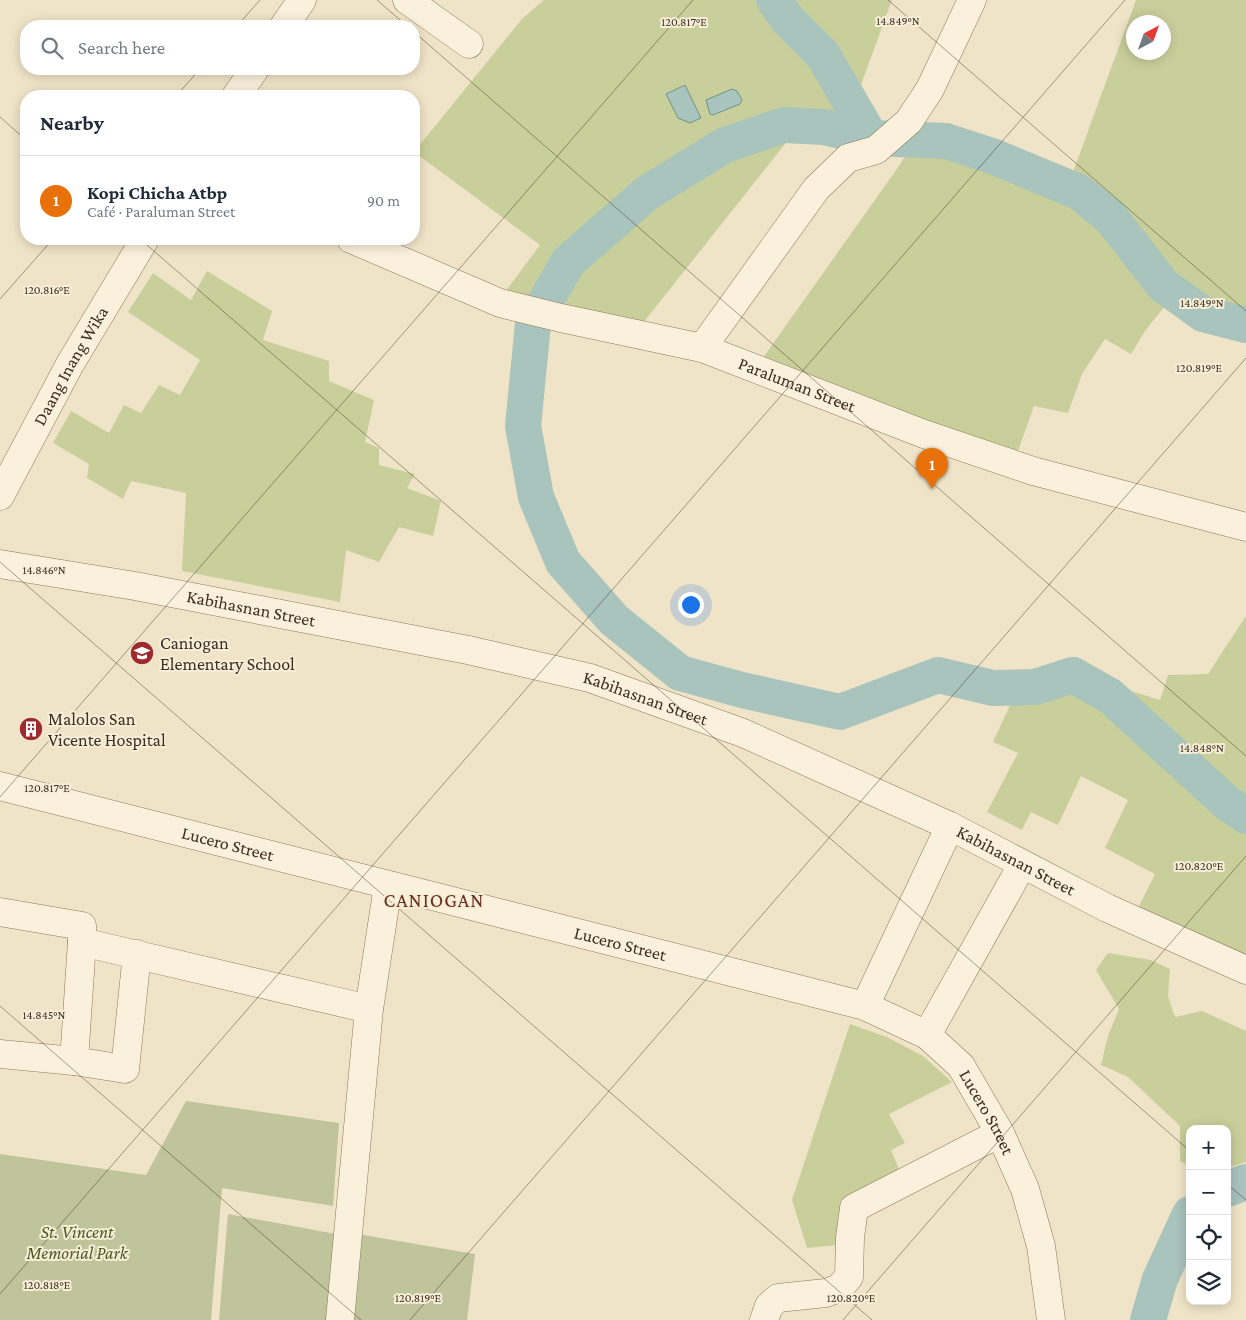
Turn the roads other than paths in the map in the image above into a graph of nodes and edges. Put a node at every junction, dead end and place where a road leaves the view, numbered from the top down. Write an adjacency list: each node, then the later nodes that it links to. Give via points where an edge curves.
1 (302, 0): 4 (street)
2 (407, 0): 5 (street)
3 (972, 0): 10 (street, via 930,89 909,121 876,150 848,158 816,189)
4 (288, 20)
5 (469, 44)
6 (251, 75): 7 (street)
7 (240, 90)
8 (141, 245): 11 (street, Daang Inang Wika, via 70,364)
9 (366, 245): 10 (street, Paraluman Street, via 500,303)
10 (702, 348): 12 (street, Paraluman Street, via 924,434 1033,472)
11 (0, 496)
12 (1246, 527)
13 (0, 564): 15 (street, Kabihasnan Street, via 135,586 468,650 590,678 743,733)
14 (0, 786): 17 (street, Lucero Street)
15 (950, 826): 16 (street, Kabihasnan Street); 22 (street)
16 (1022, 865): 21 (street, Kabihasnan Street, via 1107,908); 24 (street)
17 (388, 886): 22 (street, Lucero Street); 23 (street)
18 (0, 912): 19 (street, via 82,926)
19 (82, 942): 20 (street); 26 (street)
20 (136, 954): 23 (street); 26 (street, via 125,1069)
21 (1246, 970)
22 (866, 1006): 24 (street, Lucero Street)
23 (369, 1009): 28 (street)
24 (927, 1035): 27 (street, Lucero Street, via 961,1066)
25 (0, 1054): 26 (street)
26 (74, 1061)
27 (1000, 1133): 29 (street, via 854,1208 849,1276 839,1288 826,1294 778,1298 769,1306); 30 (street, Lucero Street, via 1028,1198 1041,1246)
28 (340, 1320)
29 (764, 1320)
30 (1051, 1320)

